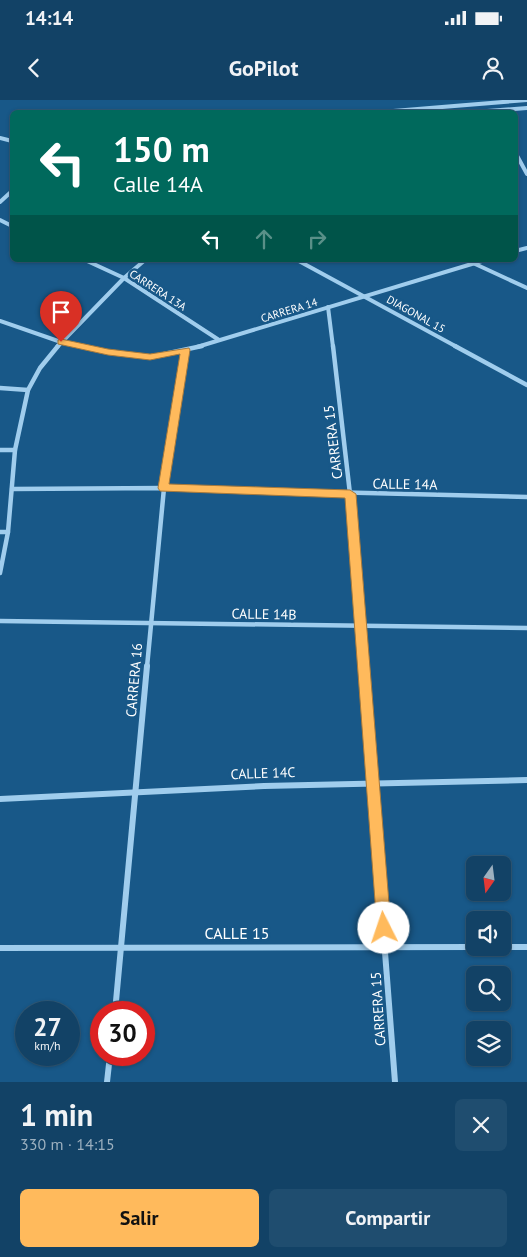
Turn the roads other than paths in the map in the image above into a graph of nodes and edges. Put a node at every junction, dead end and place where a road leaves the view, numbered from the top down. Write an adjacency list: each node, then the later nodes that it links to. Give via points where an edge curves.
1 (527, 100): 2 (street)
2 (489, 104): 4 (street); 5 (street)
3 (527, 108): 6 (street)
4 (388, 110)
5 (493, 110)
6 (510, 110)
7 (518, 158): 8 (street)
8 (527, 174)
9 (10, 192): 10 (street)
10 (0, 202)
11 (89, 262): 16 (street, CARRERA 13A)
12 (142, 262): 16 (street)
13 (301, 262): 18 (street, DIAGONAL 15)
14 (477, 262): 15 (street, CARRERA 14)
15 (473, 263): 17 (street); 18 (street, CARRERA 14)
16 (124, 278): 21 (street, CARRERA 13A); 22 (street)
17 (527, 288)
18 (364, 296): 19 (street, CARRERA 14); 24 (street, DIAGONAL 15)
19 (328, 308): 21 (street, CARRERA 14); 31 (street, CARRERA 15)
20 (0, 321): 22 (street, CARRERA 14)
21 (219, 340): 23 (street, CARRERA 14)
22 (61, 342): 23 (street, CARRERA 14, via 150,357); 26 (street, via 40,368)
23 (185, 350): 29 (street, CARRERA 16)
24 (527, 385)
25 (0, 388): 26 (street)
26 (28, 390): 28 (street)
27 (0, 450): 28 (street)
28 (15, 450): 30 (street)
29 (164, 488): 30 (street, CALLE 14A); 31 (street, CALLE 14A); 37 (street, CARRERA 16)
30 (12, 489): 34 (street)
31 (350, 494): 32 (street, CALLE 14A); 38 (street, CARRERA 15)
32 (527, 497)
33 (0, 532): 34 (street)
34 (8, 532): 35 (street)
35 (0, 573)
36 (0, 622): 37 (street, CALLE 14B)
37 (152, 623): 38 (street, CALLE 14B); 42 (street, CARRERA 16)
38 (361, 626): 39 (street, CALLE 14B); 41 (street, CARRERA 15)
39 (527, 628)
40 (527, 780): 41 (street, CALLE 14C)
41 (373, 782): 42 (street, CALLE 14C); 44 (street, CARRERA 15)
42 (136, 790): 43 (street, CALLE 14C); 45 (street, CARRERA 16)
43 (0, 799)
44 (385, 946): 45 (street, CALLE 15); 46 (street, CALLE 15); 53 (street, CARRERA 15)
45 (122, 947): 49 (street, CALLE 15); 50 (street, CARRERA 16)
46 (466, 947)
47 (511, 947): 48 (street)
48 (527, 947)
49 (0, 948)
50 (115, 1001)
51 (109, 1066): 52 (street)
52 (107, 1082)
53 (395, 1082)

